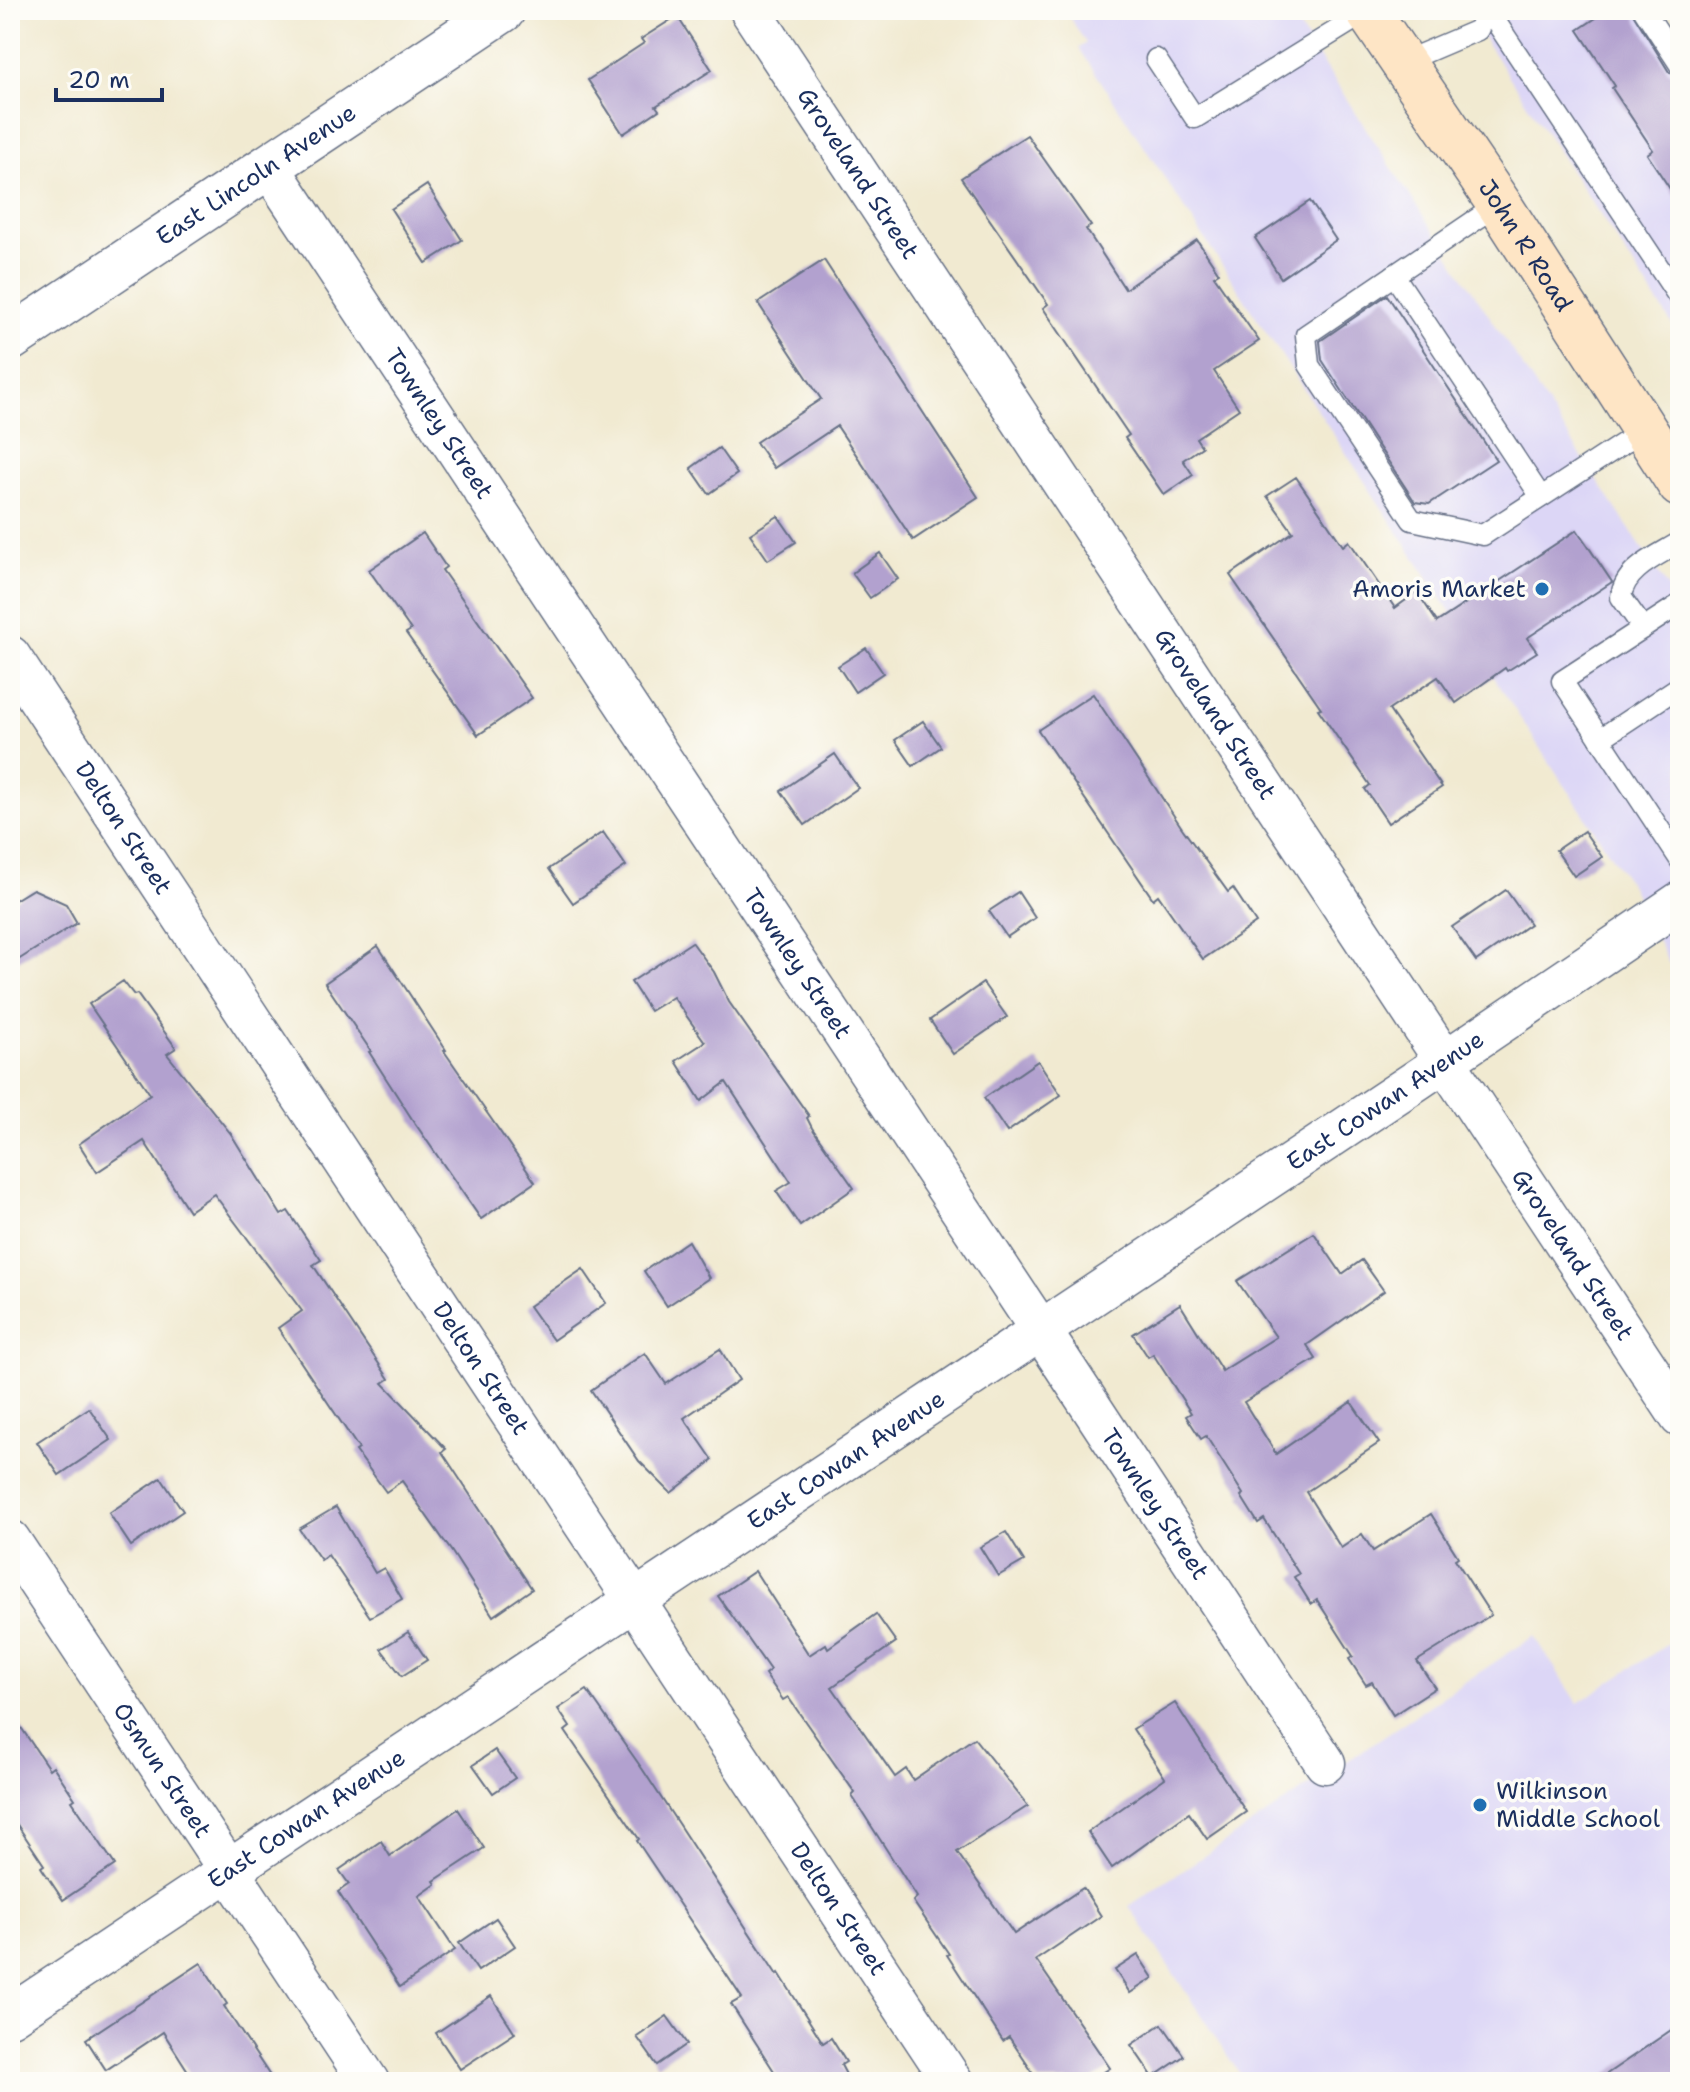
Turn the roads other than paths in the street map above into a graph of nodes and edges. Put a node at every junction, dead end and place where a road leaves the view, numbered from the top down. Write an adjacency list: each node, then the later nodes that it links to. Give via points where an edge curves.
1 (503, 10): 9 (street, East Lincoln Avenue)
2 (750, 10): 25 (street, Groveland Street)
3 (1488, 10): 7 (lane, via 1478,30); 12 (lane)
4 (1644, 10): 8 (lane)
5 (1368, 11): 6 (lane, via 1195,118); 7 (main road, John R Road)
6 (1156, 59)
7 (1403, 62): 10 (main road, John R Road)
8 (1680, 65)
9 (269, 167): 13 (street, East Lincoln Avenue); 26 (street, Townley Street)
10 (1499, 204): 11 (lane); 14 (main road, John R Road)
11 (1394, 275): 16 (lane); 16 (lane, via 1306,335 1309,365 1412,520 1483,535)
12 (1680, 299)
13 (10, 339)
14 (1644, 430): 15 (main road, John R Road); 16 (lane)
15 (1680, 485)
16 (1541, 497)
17 (1680, 542): 19 (lane, via 1629,575 1623,585 1621,597)
18 (1680, 604): 19 (lane)
19 (1643, 628): 22 (lane, via 1562,681)
20 (10, 656): 29 (street, Delton Street)
21 (1680, 686): 22 (lane)
22 (1600, 739): 23 (lane)
23 (1680, 860)
24 (1680, 902): 25 (street, East Cowan Avenue)
25 (1444, 1061): 26 (street, East Cowan Avenue); 27 (street, Groveland Street)
26 (1040, 1329): 29 (street, East Cowan Avenue); 30 (street, Townley Street)
27 (1680, 1417)
28 (10, 1540): 31 (street, Osmun Street)
29 (635, 1599): 31 (street, East Cowan Avenue); 34 (street, Delton Street)
30 (1325, 1763)
31 (229, 1870): 32 (street, East Cowan Avenue); 33 (street, Osmun Street)
32 (10, 2016)
33 (369, 2082)
34 (953, 2082)

